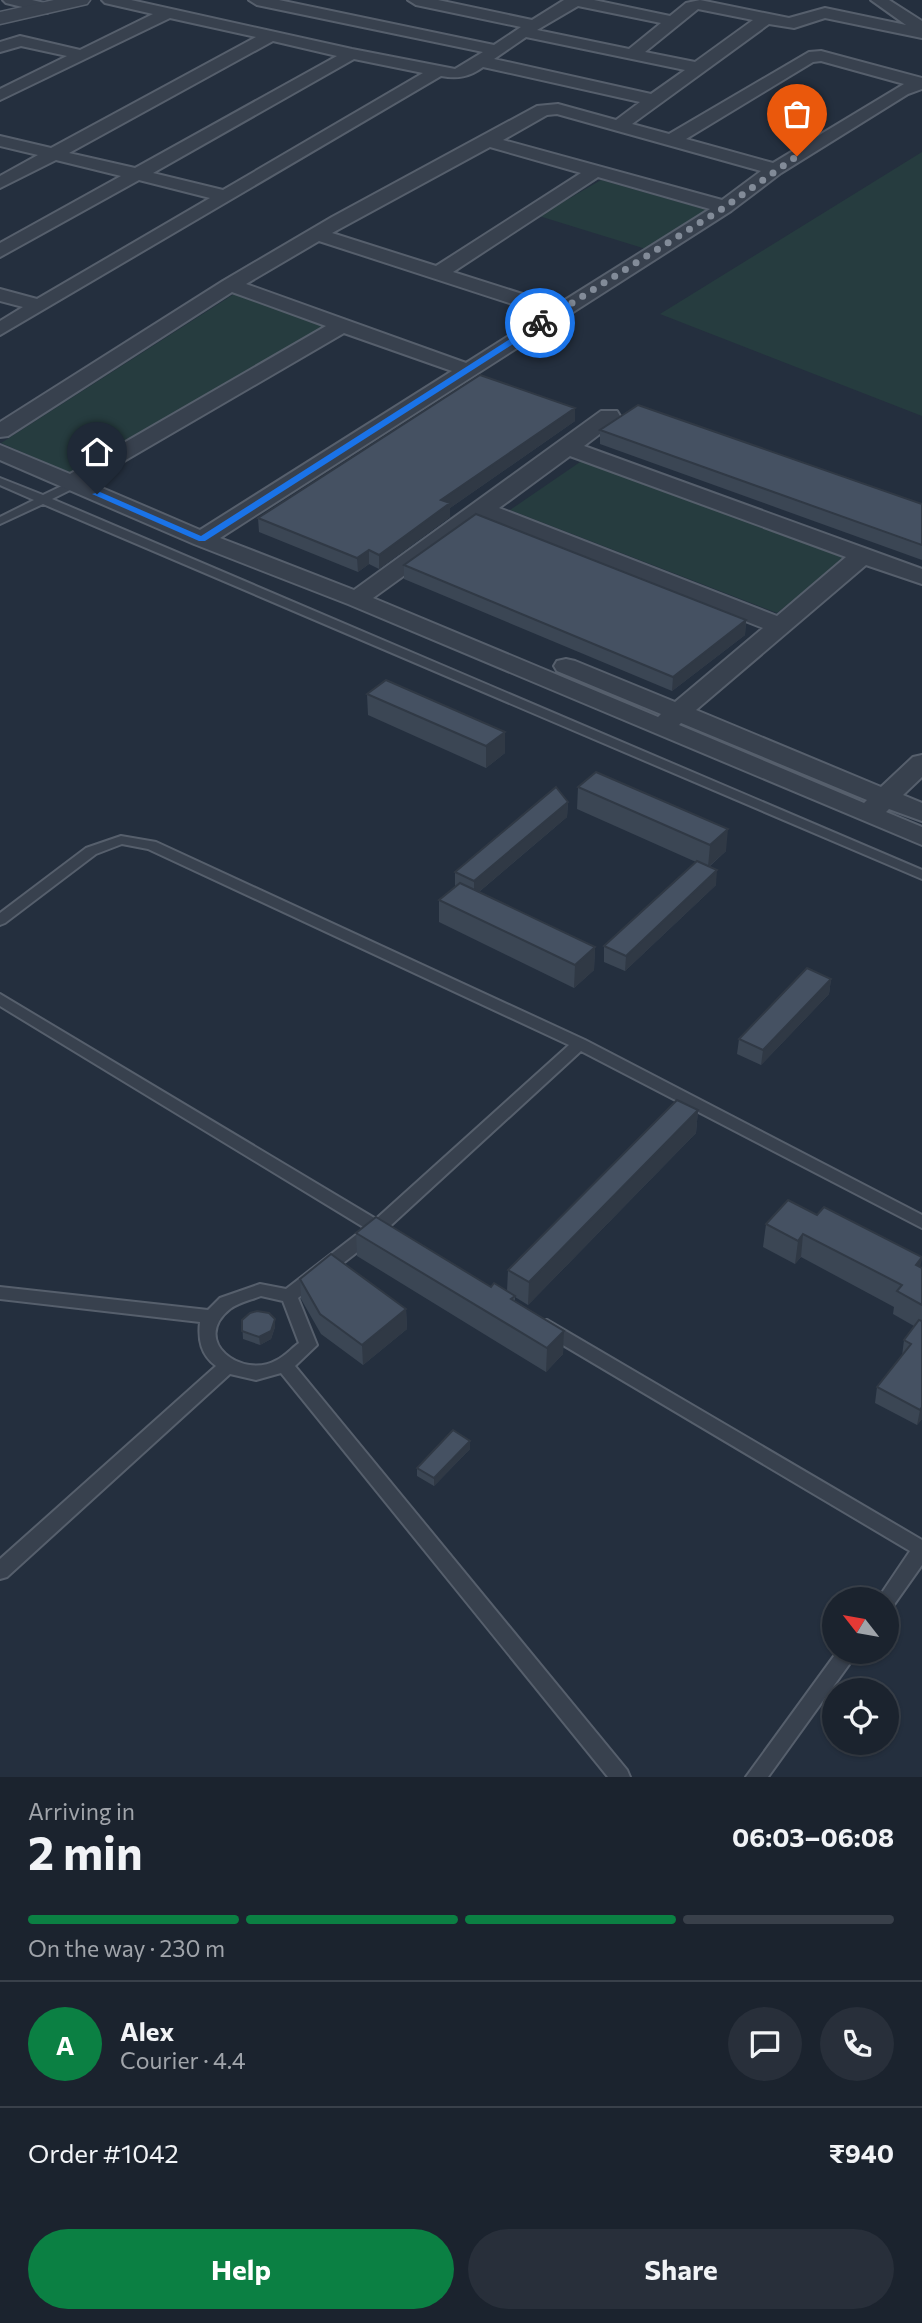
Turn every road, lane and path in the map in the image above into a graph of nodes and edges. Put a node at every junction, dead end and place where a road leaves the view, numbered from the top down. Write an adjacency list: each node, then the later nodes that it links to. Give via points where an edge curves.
1 (11, 0): 8 (street)
2 (80, 0): 8 (street)
3 (110, 0): 9 (street)
4 (257, 0): 17 (street)
5 (416, 0): 13 (street)
6 (574, 0): 12 (street); 13 (street)
7 (878, 0): 14 (street)
8 (47, 8): 10 (street)
9 (167, 13): 15 (street); 20 (street)
10 (0, 18)
11 (766, 18): 12 (street, via 698,5); 14 (street, via 797,23 825,13); 22 (street)
12 (673, 21): 19 (street)
13 (529, 28): 17 (street); 19 (street)
14 (922, 31)
15 (271, 36): 18 (street); 31 (street)
16 (0, 47): 20 (street, via 20,41)
17 (495, 50): 21 (street)
18 (352, 54): 23 (street); 34 (street)
19 (633, 54): 22 (street)
20 (83, 55): 25 (street)
21 (480, 61): 23 (street, via 463,73); 26 (street)
22 (700, 68): 26 (street)
23 (436, 72): 36 (street)
24 (921, 83): 28 (street, via 830,58 809,57); 32 (street, via 902,90)
25 (0, 94)
26 (654, 100): 27 (street)
27 (621, 124): 28 (street); 30 (street, via 549,109)
28 (673, 139): 32 (street)
29 (0, 141): 31 (street)
30 (488, 141): 33 (street); 38 (street)
31 (54, 155): 34 (street); 35 (street)
32 (775, 169): 37 (street)
33 (596, 171): 37 (street); 40 (street)
34 (138, 174): 36 (street); 39 (street)
35 (0, 183)
36 (226, 196): 43 (street)
37 (725, 207): 44 (street)
38 (317, 234): 40 (street); 41 (street)
39 (0, 251)
40 (440, 272): 44 (street)
41 (230, 285): 45 (street); 49 (street)
42 (0, 295): 43 (street)
43 (39, 305): 46 (street)
44 (558, 312): 47 (street)
45 (344, 324): 47 (street); 53 (street)
46 (0, 329)
47 (467, 370): 57 (street)
48 (609, 416): 50 (street)
49 (0, 431)
50 (568, 448): 55 (street); 58 (street)
51 (0, 452): 53 (street)
52 (0, 481): 54 (lane)
53 (72, 483): 54 (lane); 57 (street)
54 (43, 500): 56 (lane); 67 (lane)
55 (481, 509): 60 (street); 61 (street)
56 (0, 521)
57 (212, 533): 60 (street)
58 (862, 556): 59 (street); 61 (street)
59 (922, 577)
60 (365, 593): 62 (street)
61 (781, 626): 62 (street)
62 (669, 720): 64 (street)
63 (922, 763): 64 (street)
64 (877, 806): 65 (street); 66 (street)
65 (922, 813)
66 (922, 837)
67 (922, 875)
68 (0, 920): 70 (lane, via 91,851 121,840 138,841)
69 (0, 999): 72 (lane)
70 (580, 1044): 71 (lane); 72 (lane)
71 (922, 1222)
72 (378, 1227): 73 (lane); 75 (lane)
73 (402, 1241)
74 (0, 1293): 76 (lane)
75 (289, 1296): 76 (lane, via 260,1290 239,1294 222,1303); 79 (lane, via 308,1345)
76 (210, 1317): 78 (lane, via 205,1333 208,1349)
77 (532, 1318): 80 (lane)
78 (228, 1366): 79 (lane, via 258,1373); 81 (lane)
79 (285, 1366): 84 (lane)
80 (922, 1549): 82 (lane)
81 (0, 1572)
82 (895, 1587)
83 (839, 1664): 85 (lane)
84 (620, 1777)
85 (756, 1777)

